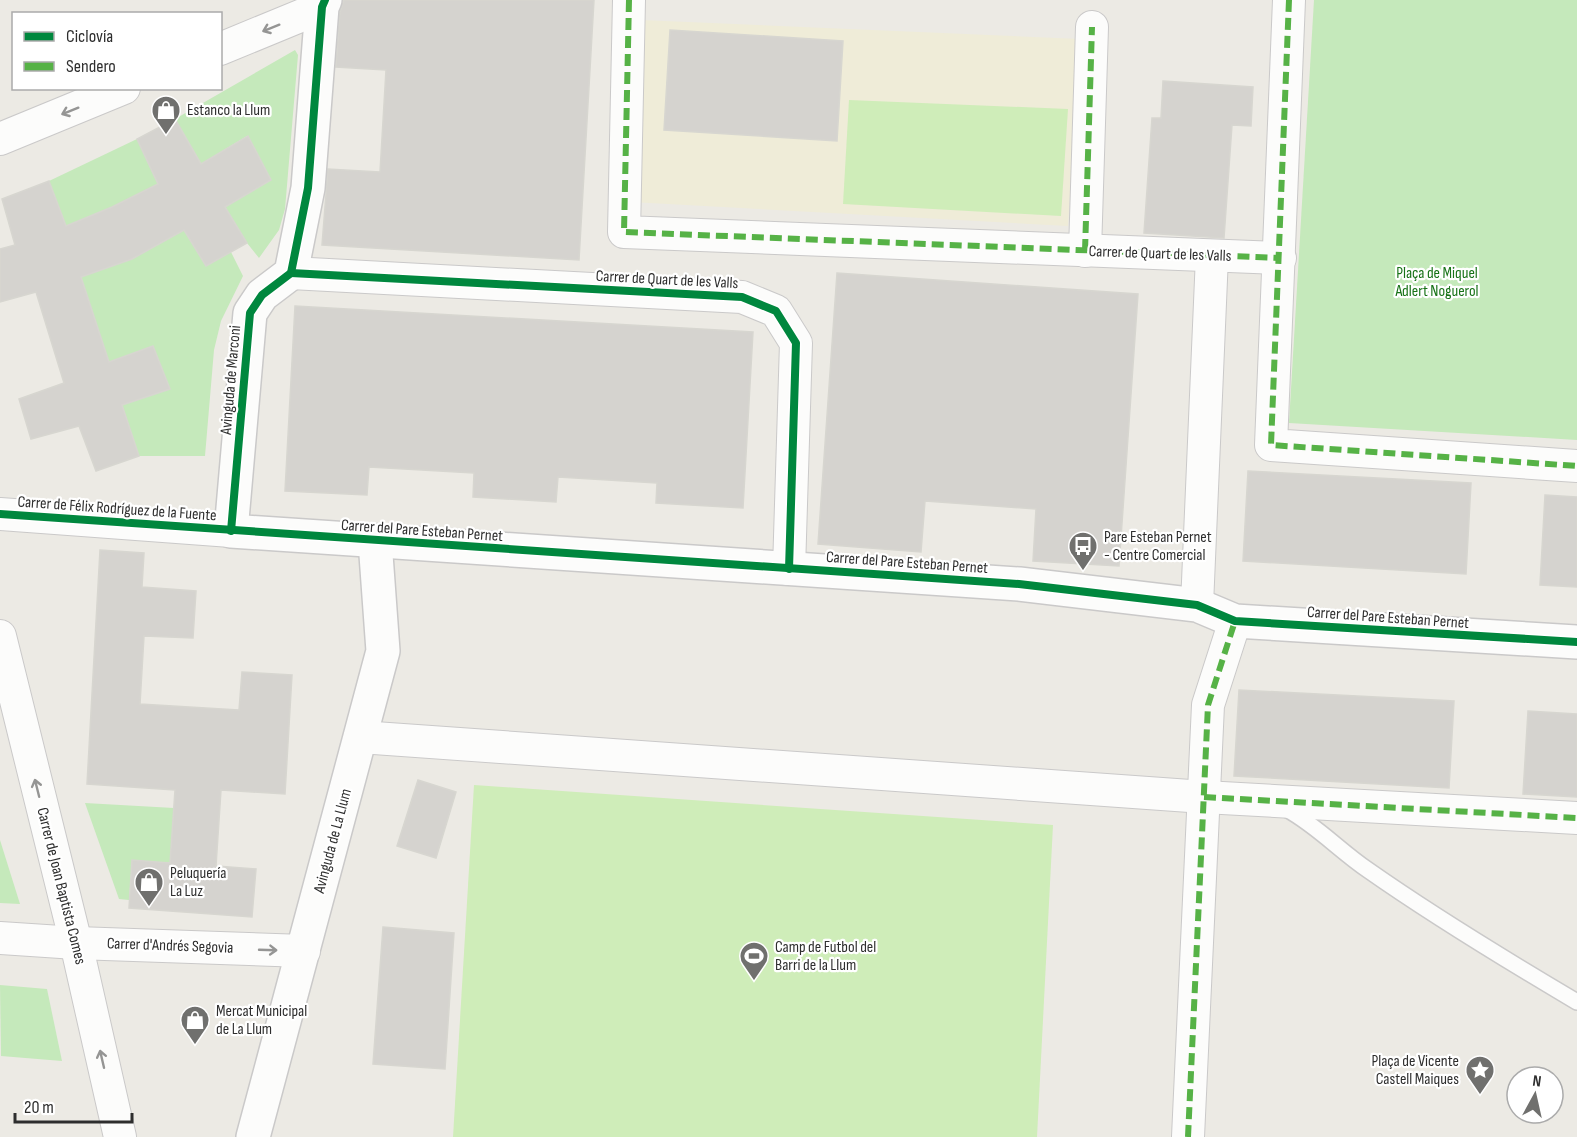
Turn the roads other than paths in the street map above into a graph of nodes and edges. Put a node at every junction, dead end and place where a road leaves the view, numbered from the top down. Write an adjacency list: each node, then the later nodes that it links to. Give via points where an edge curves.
1 (629, 0): 8 (street, Carrer de Quart de les Valls, via 624,232)
2 (1289, 0): 10 (street)
3 (323, 4): 5 (street, one-way to 5); 11 (street, via 308,188)
4 (1092, 27): 8 (street)
5 (222, 48)
6 (119, 90): 7 (street, one-way to 7)
7 (0, 139)
8 (1085, 250): 9 (street, Carrer de Quart de les Valls)
9 (1212, 256): 10 (street, Carrer de Quart de les Valls); 17 (street)
10 (1280, 258): 12 (street, via 1272,445)
11 (291, 273): 14 (street, Avinguda de Marconi, via 262,295 250,313); 16 (street, Carrer de Quart de les Valls, via 742,297 776,311 796,343)
12 (1577, 466)
13 (0, 514): 14 (street, Carrer de Félix Rodríguez de la Fuente)
14 (231, 531): 15 (street, Carrer del Pare Esteban Pernet)
15 (375, 541): 16 (street, Carrer del Pare Esteban Pernet); 21 (street, Avinguda de La Llum, via 382,651)
16 (789, 569): 17 (street, Carrer del Pare Esteban Pernet, via 1019,584)
17 (1197, 605): 18 (street, Carrer del Pare Esteban Pernet)
18 (1234, 621): 20 (street, Carrer del Pare Esteban Pernet); 22 (street, via 1208,705)
19 (0, 636): 25 (street, Carrer de Joan Baptista Comes, one-way to 19)
20 (1577, 642)
21 (360, 737): 22 (street); 26 (street, Avinguda de La Llum)
22 (1204, 797): 23 (street); 27 (lane, via 1281,806 1303,818 1366,869); 30 (street)
23 (1577, 818)
24 (0, 938): 25 (street, Carrer d'Andrés Segovia)
25 (76, 943): 26 (street, Carrer d'Andrés Segovia, one-way to 26); 28 (street, Carrer de Joan Baptista Comes, one-way to 25)
26 (304, 951): 29 (street, Avinguda de La Llum)
27 (1577, 1002)
28 (120, 1137)
29 (253, 1137)
30 (1188, 1137)

